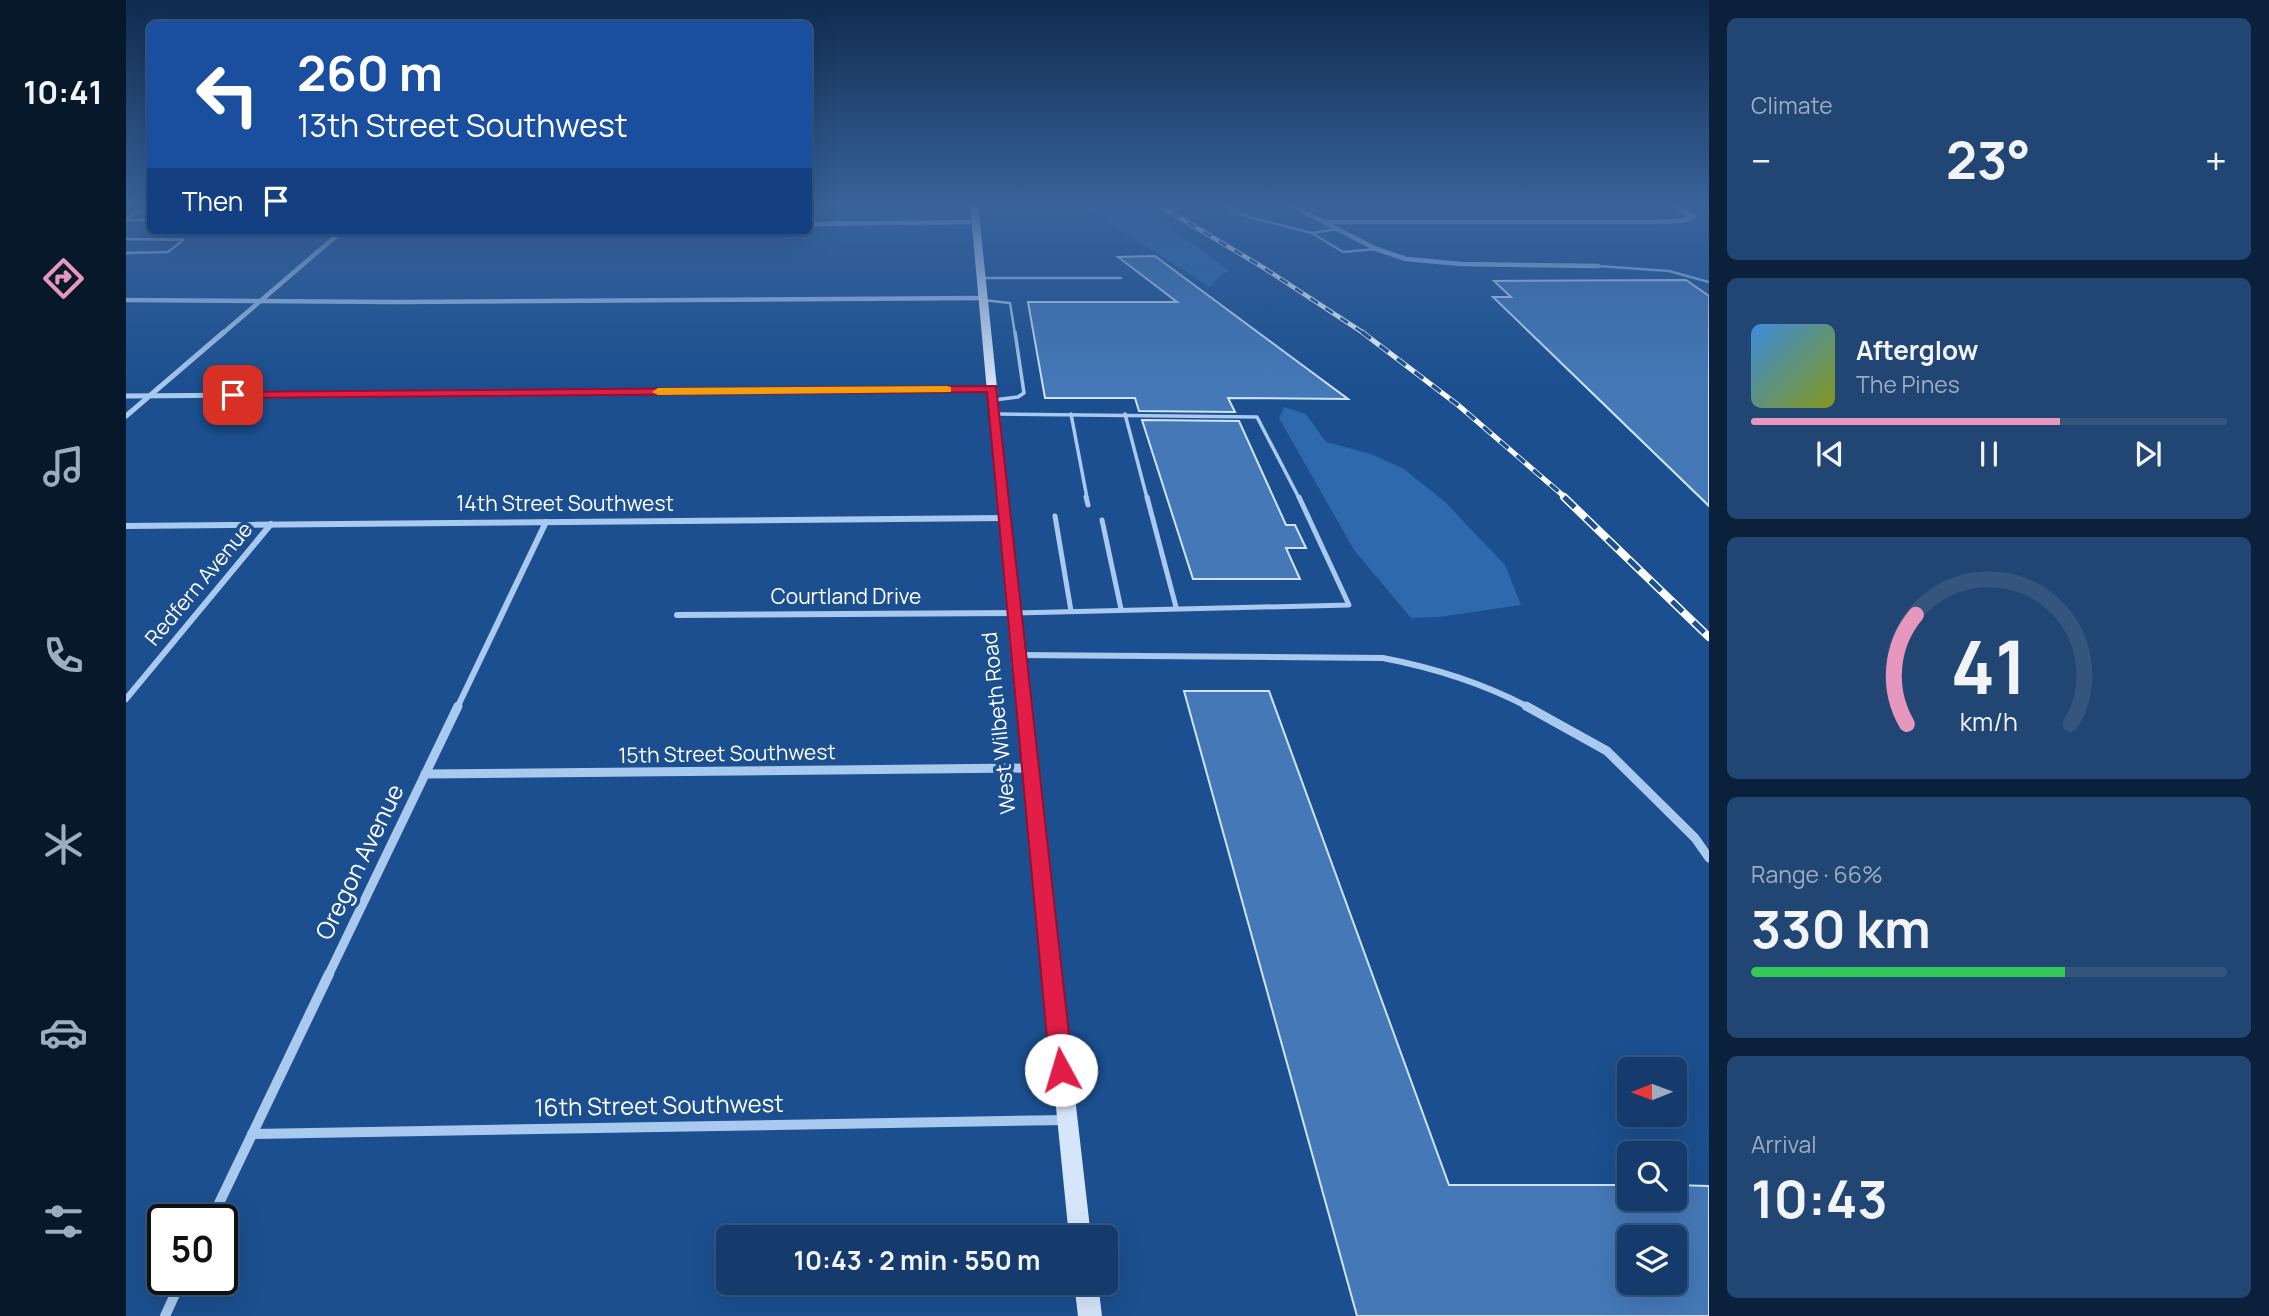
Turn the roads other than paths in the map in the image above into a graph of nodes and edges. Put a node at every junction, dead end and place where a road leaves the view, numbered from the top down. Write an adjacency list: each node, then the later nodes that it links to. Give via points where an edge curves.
1 (302, 265): 10 (street)
2 (979, 265): 5 (main road, West Wilbeth Road)
3 (1573, 265): 4 (street)
4 (1598, 266): 7 (lane, via 1678,273)
5 (980, 278): 6 (lane); 8 (main road, West Wilbeth Road)
6 (1121, 278)
7 (1709, 282)
8 (982, 299): 10 (street); 11 (main road, West Wilbeth Road); 11 (lane, via 1010,303 1024,393 1018,397)
9 (126, 300): 10 (street)
10 (258, 303): 12 (street)
11 (993, 394): 12 (street); 14 (main road, West Wilbeth Road)
12 (150, 395): 13 (street); 17 (street)
13 (126, 396)
14 (994, 414): 15 (lane); 20 (main road, West Wilbeth Road)
15 (1071, 414): 16 (lane); 18 (lane)
16 (1125, 414): 25 (lane); 25 (lane, via 1257,417 1349,605)
17 (126, 416)
18 (1088, 505)
19 (1055, 516): 27 (lane)
20 (1005, 518): 22 (street, 14th Street Southwest); 28 (main road, West Wilbeth Road)
21 (1102, 520): 26 (lane)
22 (546, 522): 23 (street, 14th Street Southwest); 33 (street, Oregon Avenue)
23 (271, 524): 24 (street, 14th Street Southwest); 31 (street, Redfern Avenue)
24 (126, 526)
25 (1176, 607): 26 (lane)
26 (1121, 609): 27 (lane)
27 (1071, 611): 28 (lane)
28 (1015, 613): 29 (street, Courtland Drive); 30 (main road, West Wilbeth Road)
29 (677, 615)
30 (1018, 655): 32 (main road, West Wilbeth Road); 34 (street, via 1382,658 1434,668 1504,694 1606,751 1695,838)
31 (126, 699)
32 (1030, 768): 33 (street, 15th Street Southwest); 35 (main road, West Wilbeth Road)
33 (425, 774): 36 (street, Oregon Avenue)
34 (1709, 858)
35 (1066, 1120): 36 (street, 16th Street Southwest); 38 (main road, West Wilbeth Road)
36 (252, 1134): 37 (street, Oregon Avenue)
37 (219, 1204)
38 (1079, 1225)
39 (175, 1295): 41 (street)
40 (1087, 1295): 42 (main road)
41 (165, 1316)
42 (1090, 1316)

